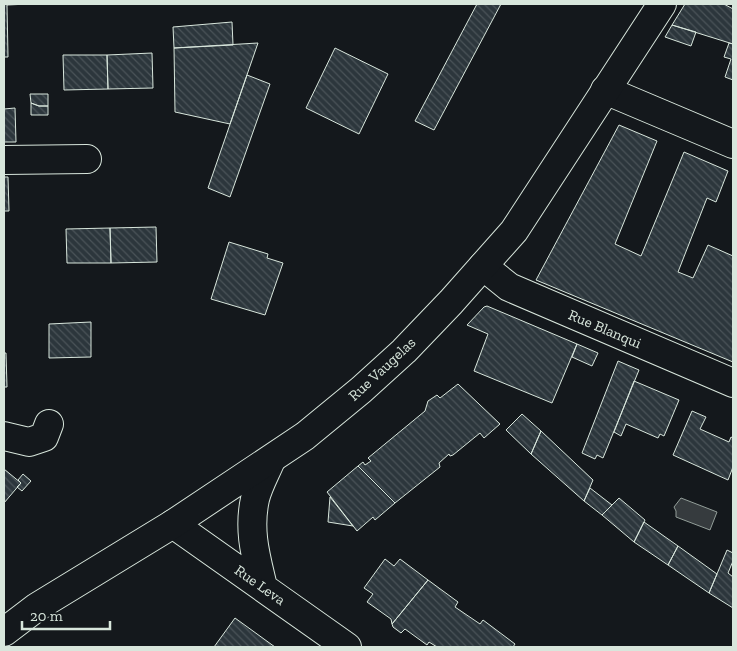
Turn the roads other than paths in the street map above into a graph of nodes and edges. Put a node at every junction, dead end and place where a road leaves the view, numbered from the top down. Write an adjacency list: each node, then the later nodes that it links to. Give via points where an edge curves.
1 (662, 4): 2 (main road, Rue Vaugelas)
2 (605, 90): 3 (main road); 6 (main road, Rue Vaugelas, via 514,231)
3 (733, 144)
4 (87, 159): 5 (main road)
5 (4, 160)
6 (483, 266): 7 (main road, Rue Blanqui, via 509,288); 10 (main road, Rue Vaugelas, via 404,351 362,390)
7 (733, 383)
8 (49, 424): 9 (main road, via 44,437 29,442)
9 (4, 436)
10 (271, 460): 11 (main road, Rue Vaugelas); 12 (main road, via 256,498 252,520 252,537)
11 (173, 524): 12 (main road, Rue Leva); 13 (main road, Rue Vaugelas, via 37,607)
12 (263, 587): 14 (main road, Rue Leva)
13 (4, 632)
14 (347, 647)

